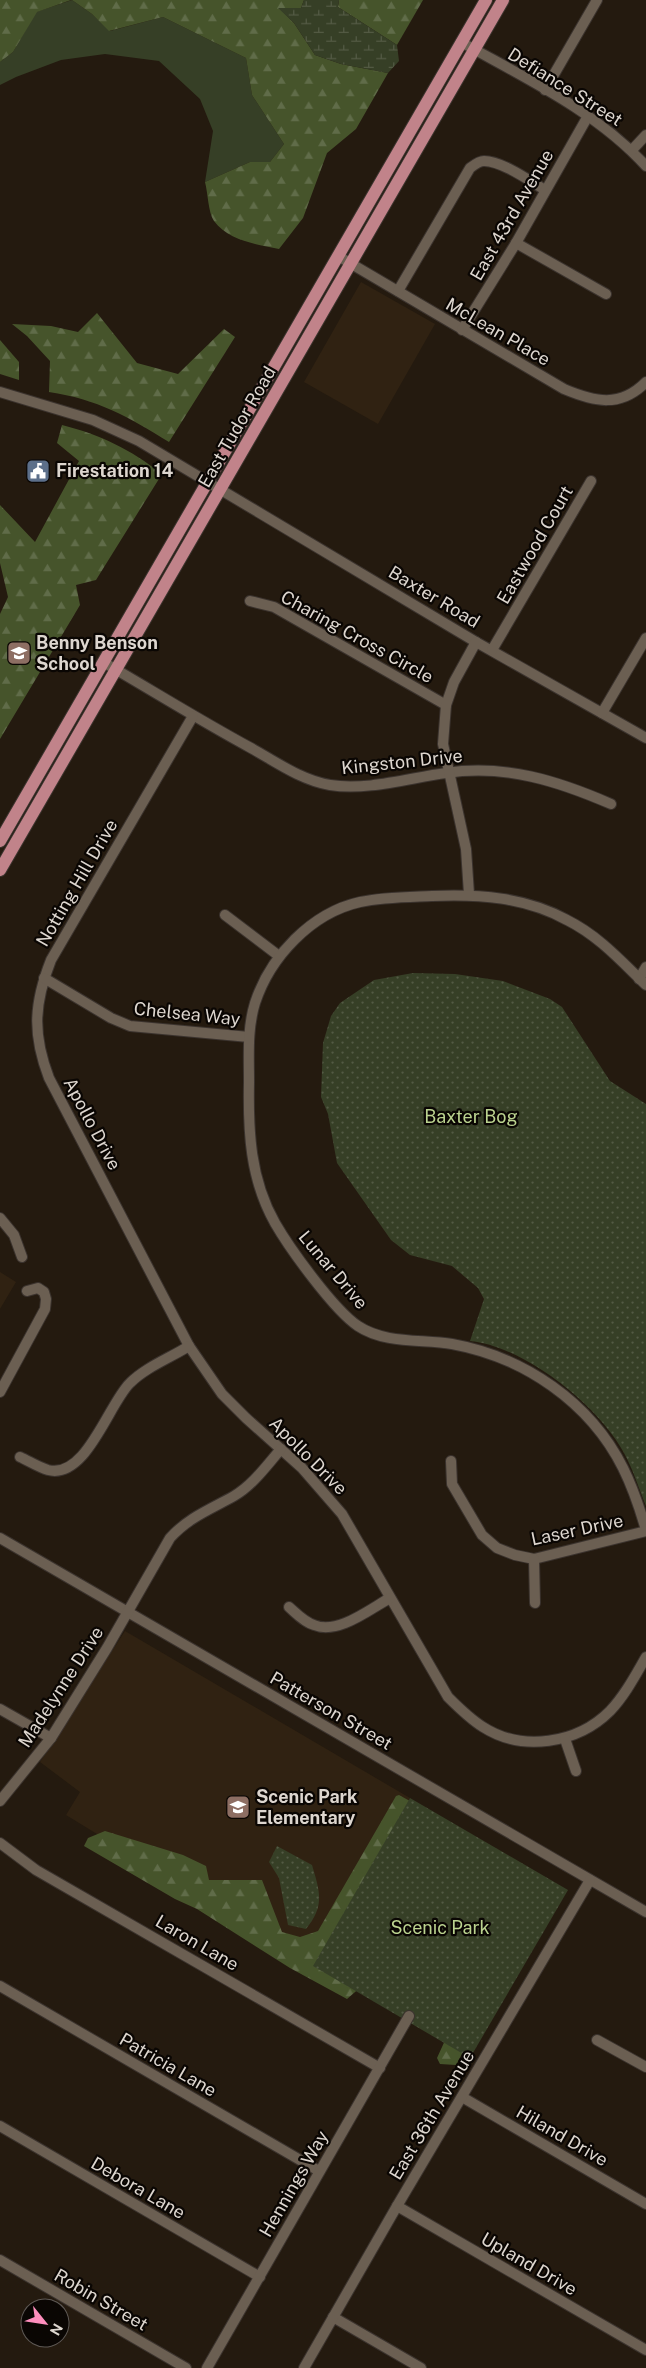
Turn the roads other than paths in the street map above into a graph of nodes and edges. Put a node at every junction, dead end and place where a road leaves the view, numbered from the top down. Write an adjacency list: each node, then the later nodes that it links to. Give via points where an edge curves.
1 (486, 0): 4 (main road, East Tudor Road)
2 (503, 0): 5 (main road, East Tudor Road)
3 (597, 0): 6 (street)
4 (461, 42): 5 (street, Defiance Street); 13 (main road, East Tudor Road)
5 (474, 50): 6 (street, Defiance Street); 14 (main road, East Tudor Road)
6 (545, 90): 7 (street, Defiance Street)
7 (588, 116): 9 (street, Defiance Street); 11 (street, East 43rd Avenue)
8 (646, 135): 9 (street)
9 (632, 150): 10 (street, Defiance Street)
10 (646, 166)
11 (545, 190): 12 (street, East 43rd Avenue); 15 (street, via 497,165 483,161 476,163)
12 (516, 243): 16 (street); 17 (street, East 43rd Avenue)
13 (338, 256): 14 (street, McLean Place); 20 (main road, East Tudor Road)
14 (351, 263): 15 (street, McLean Place); 22 (main road, East Tudor Road)
15 (398, 291): 17 (street, McLean Place)
16 (606, 294)
17 (462, 330): 18 (street, McLean Place, via 588,400 608,401 626,396)
18 (646, 382)
19 (0, 392): 20 (street, Baxter Road, via 110,426)
20 (208, 481): 22 (street, Baxter Road); 27 (main road, East Tudor Road)
21 (590, 481): 26 (street, Eastwood Court)
22 (221, 489): 25 (street, Baxter Road); 28 (main road, East Tudor Road)
23 (250, 601): 29 (street, Charing Cross Circle, via 274,607)
24 (646, 638): 30 (street)
25 (476, 642): 26 (street, Baxter Road); 29 (street, via 454,682)
26 (492, 650): 30 (street, Baxter Road)
27 (103, 662): 28 (street, Kingston Drive); 35 (main road, East Tudor Road)
28 (116, 670): 31 (street, Kingston Drive); 36 (main road, East Tudor Road)
29 (446, 705): 33 (street, via 443,744)
30 (602, 713): 32 (street, Baxter Road)
31 (193, 716): 33 (street, Kingston Drive, via 308,779 328,785 351,788); 41 (street, Notting Hill Drive, via 51,960)
32 (646, 738)
33 (448, 772): 34 (street, Kingston Drive, via 508,771 577,789); 37 (street, via 458,805)
34 (611, 804)
35 (0, 841)
36 (0, 870)
37 (470, 894): 39 (street, Lunar Drive, via 356,903 323,917); 42 (street, Lunar Drive, via 537,906 565,918 611,949)
38 (226, 914): 39 (street)
39 (279, 956): 43 (street, Lunar Drive, via 254,1005)
40 (646, 967): 42 (street)
41 (44, 978): 43 (street, Chelsea Way, via 130,1026); 44 (street, Notting Hill Drive, via 37,1005 36,1030 40,1056)
42 (643, 982)
43 (249, 1037): 53 (street, Lunar Drive, via 249,1133 257,1182 288,1244 344,1314 379,1336 455,1345 492,1355 560,1391 583,1412 622,1465)
44 (49, 1078): 48 (street, Apollo Drive)
45 (0, 1218): 46 (street, via 14,1235)
46 (22, 1257)
47 (26, 1291): 49 (street, via 38,1288 44,1292 45,1310)
48 (189, 1346): 50 (street, Apollo Drive, via 222,1394); 51 (street, via 131,1382 80,1458 60,1470 49,1470)
49 (0, 1392)
50 (281, 1450): 56 (street, Apollo Drive, via 323,1490 342,1514); 59 (street, Madelynne Drive, via 252,1482 235,1495 181,1526 170,1538)
51 (20, 1456)
52 (451, 1461): 55 (street, Laser Drive, via 452,1484 482,1535 497,1548)
53 (646, 1531): 55 (street, Laser Drive)
54 (0, 1538): 59 (street, Patterson Street)
55 (534, 1559): 57 (street)
56 (390, 1598): 58 (street, via 345,1623 328,1628 304,1621); 63 (street, Apollo Drive, via 448,1697 463,1712 501,1736 542,1742)
57 (535, 1603)
58 (289, 1607)
59 (128, 1611): 62 (street, Madelynne Drive); 67 (street, Patterson Street)
60 (646, 1657): 63 (street, Apollo Drive, via 608,1713)
61 (0, 1709): 62 (street)
62 (51, 1738): 65 (street, Madelynne Drive)
63 (566, 1739): 64 (street)
64 (576, 1771)
65 (0, 1801)
66 (0, 1843): 73 (street, Laron Lane, via 36,1870)
67 (590, 1880): 68 (street, Patterson Street); 74 (street, East 36th Avenue)
68 (646, 1912)
69 (0, 1986): 76 (street, Patricia Lane)
70 (409, 2016): 73 (street, Hennings Way)
71 (597, 2040): 72 (street)
72 (646, 2067)
73 (380, 2068): 76 (street, Hennings Way)
74 (462, 2097): 77 (street, Hiland Drive); 78 (street, East 36th Avenue)
75 (0, 2126): 80 (street, Debora Lane)
76 (319, 2171): 80 (street, Hennings Way)
77 (646, 2204)
78 (397, 2206): 81 (street, East 36th Avenue); 82 (street, Upland Drive)
79 (0, 2260): 83 (street, Robin Street)
80 (260, 2277): 84 (street, Hennings Way)
81 (333, 2317): 85 (street, East 36th Avenue); 86 (street)
82 (646, 2350)
83 (186, 2368)
84 (207, 2368)
85 (304, 2368)
86 (422, 2368)

